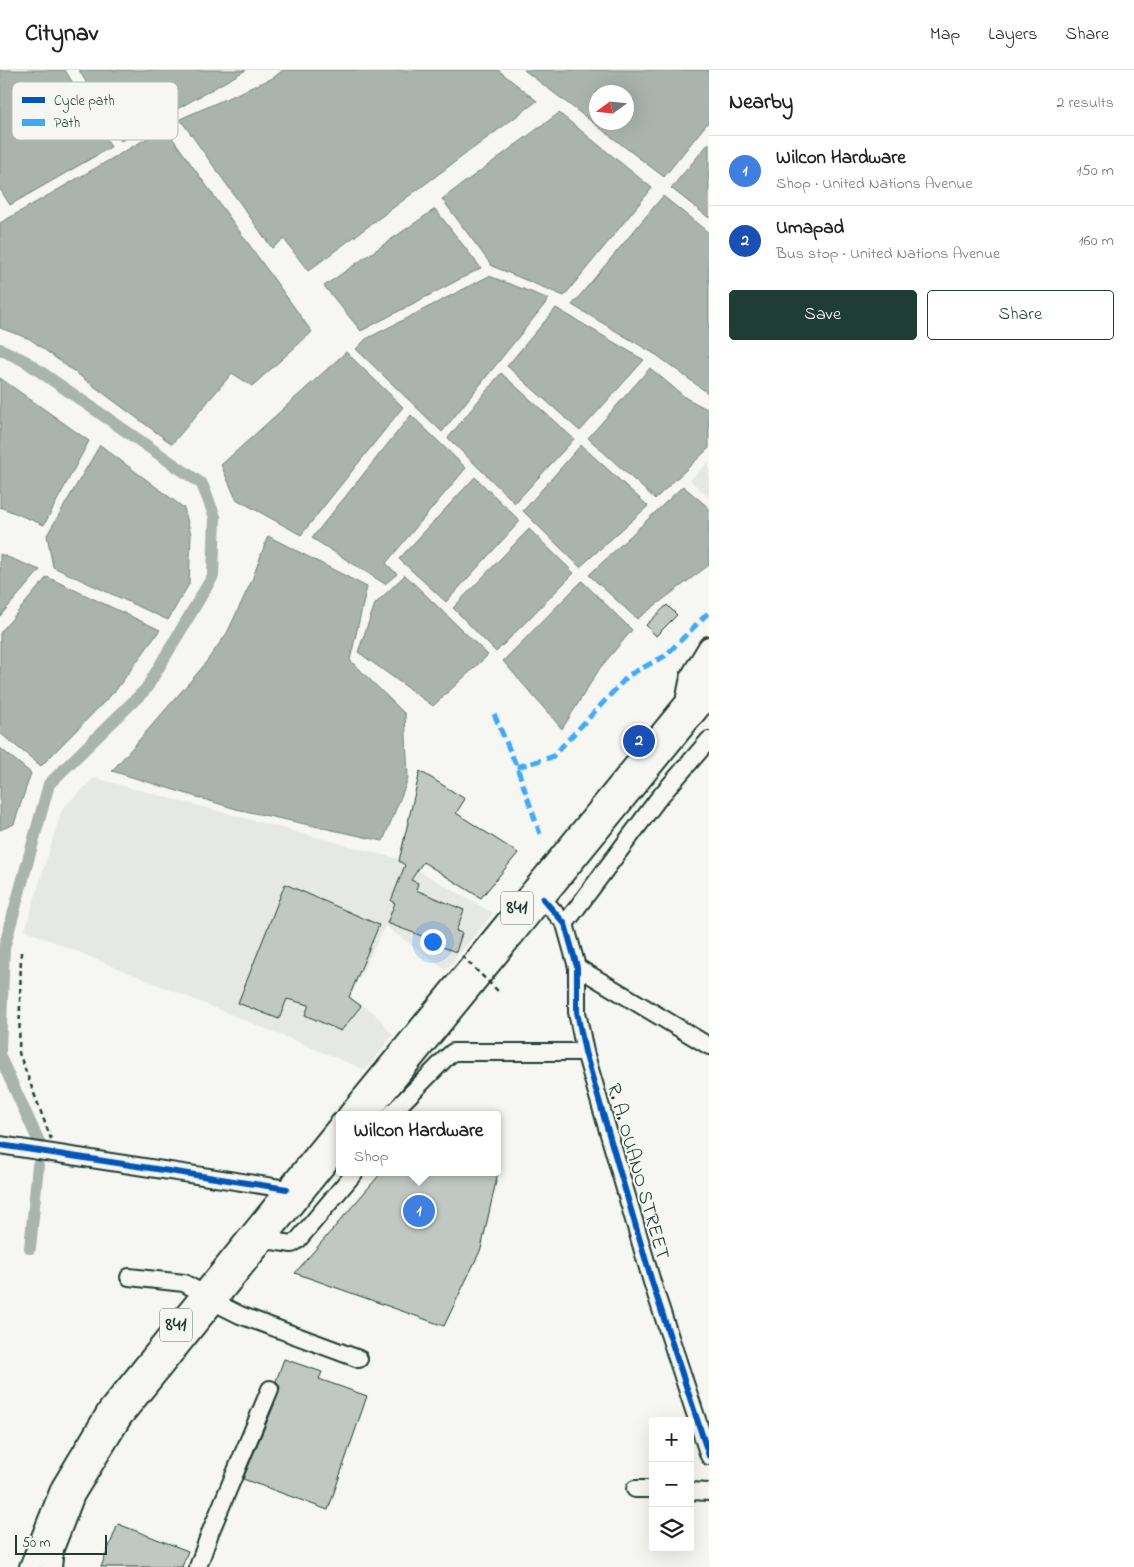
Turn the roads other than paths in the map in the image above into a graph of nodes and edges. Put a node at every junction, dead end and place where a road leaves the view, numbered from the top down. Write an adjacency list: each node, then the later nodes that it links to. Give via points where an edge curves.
1 (709, 647): 3 (main road, via 690,677)
2 (709, 674): 3 (main road, 841)
3 (700, 705): 5 (main road, 841); 10 (main road, 841)
4 (709, 740): 6 (street, via 658,799)
5 (543, 899): 6 (street, R. A. OUANO STREET); 11 (main road, 841)
6 (565, 924): 7 (street, R. A. OUANO STREET)
7 (577, 967): 8 (street); 9 (street, R. A. OUANO STREET, via 577,1012)
8 (709, 1046)
9 (585, 1052): 12 (street, via 454,1052); 23 (street, R. A. OUANO STREET, via 652,1282)
10 (351, 1111)
11 (370, 1111)
12 (394, 1111)
13 (336, 1129): 17 (main road, 841)
14 (0, 1145): 17 (street)
15 (336, 1152): 18 (main road, 841)
16 (352, 1176): 18 (street, via 298,1240 292,1244)
17 (287, 1189): 20 (main road, 841)
18 (265, 1240): 20 (main road, 841)
19 (129, 1277): 20 (street, via 184,1283)
20 (208, 1297): 21 (street, via 240,1315); 28 (main road, 841, via 109,1409 62,1487); 29 (main road, 841, via 121,1418 74,1495 52,1550)
21 (359, 1359)
22 (270, 1389): 30 (street)
23 (709, 1456)
24 (635, 1489): 25 (street)
25 (649, 1490)
26 (694, 1491): 27 (street)
27 (709, 1492)
28 (30, 1567)
29 (51, 1567)
30 (198, 1567)

